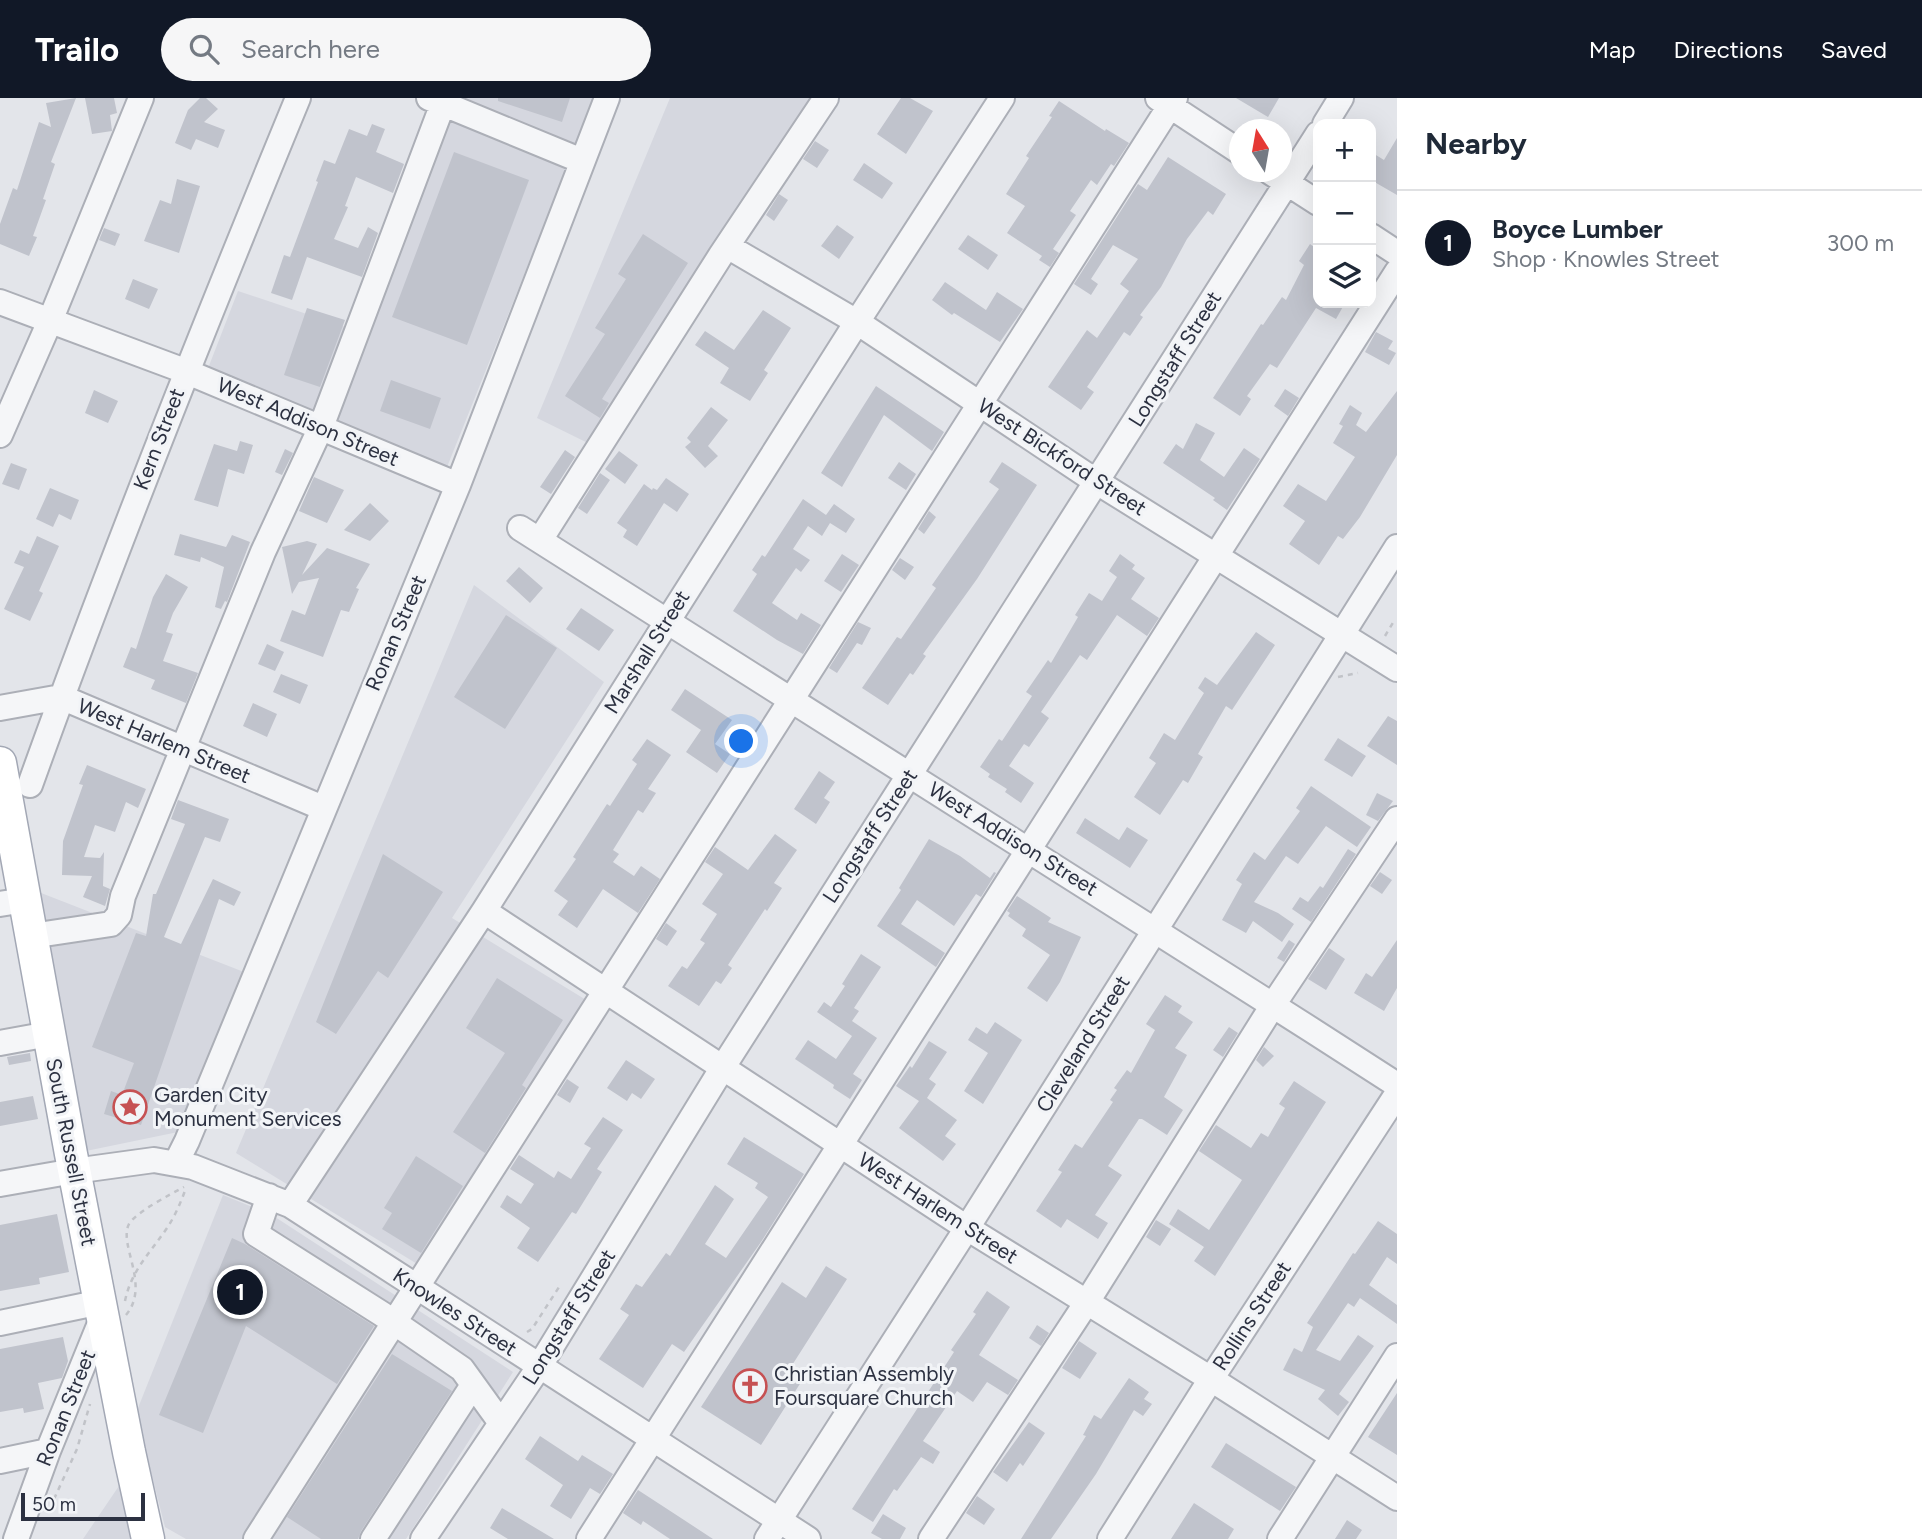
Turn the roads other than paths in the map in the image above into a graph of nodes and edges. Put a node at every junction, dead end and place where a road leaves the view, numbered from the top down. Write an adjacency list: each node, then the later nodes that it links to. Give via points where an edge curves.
1 (141, 98): 22 (street)
2 (298, 98): 24 (street, Kern Street)
3 (607, 98): 12 (street, Ronan Street)
4 (826, 98): 18 (street)
5 (1002, 98): 23 (street, Marshall Street)
6 (1341, 98): 9 (street)
7 (439, 100): 12 (street); 26 (street)
8 (1168, 101): 11 (street); 25 (street)
9 (1328, 119)
10 (1313, 140): 13 (street, Longstaff Street)
11 (1229, 144)
12 (582, 160): 29 (street, Ronan Street)
13 (1292, 163)
14 (1276, 182): 28 (street, Longstaff Street)
15 (1287, 182): 16 (street)
16 (1313, 199)
17 (1376, 239): 19 (street)
18 (727, 246): 23 (street, West Bickford Street); 32 (street, West Addison Street, via 530,534)
19 (1397, 253)
20 (1397, 272): 31 (street)
21 (0, 302): 22 (street, West Addison Street)
22 (50, 321): 24 (street, West Addison Street); 27 (street)
23 (857, 322): 25 (street, West Bickford Street); 32 (street, Marshall Street)
24 (185, 371): 26 (street, West Addison Street); 35 (street, Kern Street)
25 (980, 404): 28 (street, West Bickford Street); 36 (street)
26 (321, 427): 29 (street, West Addison Street); 38 (street)
27 (0, 435)
28 (1097, 482): 31 (street, West Bickford Street); 40 (street, Longstaff Street)
29 (458, 485): 42 (street, Ronan Street)
30 (1397, 547): 33 (street, Cleveland Street)
31 (1216, 556): 33 (street, West Bickford Street); 44 (street)
32 (667, 621): 36 (street, West Addison Street); 46 (street, Marshall Street)
33 (1341, 633): 34 (street, West Bickford Street); 47 (street, Cleveland Street)
34 (1397, 669)
35 (61, 697): 37 (street, West Harlem Street); 38 (street, West Harlem Street); 41 (street, Kern Street)
36 (794, 699): 40 (street, West Addison Street); 49 (street)
37 (0, 708)
38 (183, 749): 42 (street, West Harlem Street); 48 (street, via 119,915 111,925)
39 (0, 763): 45 (main road, South Russell Street)
40 (909, 775): 44 (street, West Addison Street); 53 (street, Longstaff Street)
41 (30, 785)
42 (323, 808): 57 (street, Ronan Street)
43 (1397, 819): 50 (street)
44 (1030, 848): 47 (street, West Addison Street); 56 (street)
45 (12, 902): 48 (main road, South Russell Street)
46 (484, 911): 49 (street, West Harlem Street); 60 (street, Marshall Street)
47 (1156, 929): 50 (street, West Addison Street); 61 (street, Cleveland Street)
48 (31, 936): 51 (main road, South Russell Street)
49 (606, 990): 53 (street, West Harlem Street); 62 (street)
50 (1273, 1005): 54 (street, West Addison Street); 63 (street)
51 (49, 1034): 52 (street); 58 (main road, South Russell Street)
52 (0, 1043)
53 (723, 1067): 56 (street, West Harlem Street); 68 (street, Longstaff Street)
54 (1397, 1085)
55 (1397, 1094): 69 (street, Rollins Street)
56 (841, 1145): 61 (street, West Harlem Street); 72 (street)
57 (176, 1163): 58 (street, Knowles Street, via 154,1160); 60 (street, Knowles Street)
58 (74, 1171): 59 (street, Knowles Street); 64 (main road, South Russell Street)
59 (0, 1184)
60 (279, 1200): 62 (street, Knowles Street); 65 (street, Marshall Street, via 256,1234)
61 (967, 1228): 63 (street, West Harlem Street); 77 (street, Cleveland Street)
62 (416, 1287): 65 (street); 68 (street, Knowles Street)
63 (1087, 1302): 69 (street, West Harlem Street); 85 (street)
64 (109, 1312): 66 (street); 73 (street, Ronan Street); 78 (main road, South Russell Street)
65 (394, 1322): 70 (street, via 462,1369); 80 (street)
66 (0, 1323)
67 (1397, 1356): 74 (street)
68 (539, 1367): 71 (street, Longstaff Street); 72 (street, Knowles Street)
69 (1211, 1379): 74 (street, West Harlem Street); 86 (street, Rollins Street)
70 (473, 1385): 71 (street); 81 (street)
71 (500, 1423): 82 (street, Longstaff Street)
72 (653, 1440): 77 (street, Knowles Street); 83 (street)
73 (48, 1451): 75 (street); 79 (street, Ronan Street)
74 (1334, 1457): 76 (street, West Harlem Street); 87 (street)
75 (0, 1461)
76 (1397, 1498)
77 (773, 1530): 84 (street, Knowles Street)
78 (151, 1536)
79 (16, 1539)
80 (256, 1539)
81 (373, 1539)
82 (422, 1539)
83 (589, 1539)
84 (808, 1539)
85 (931, 1539)
86 (1110, 1539)
87 (1280, 1539)

